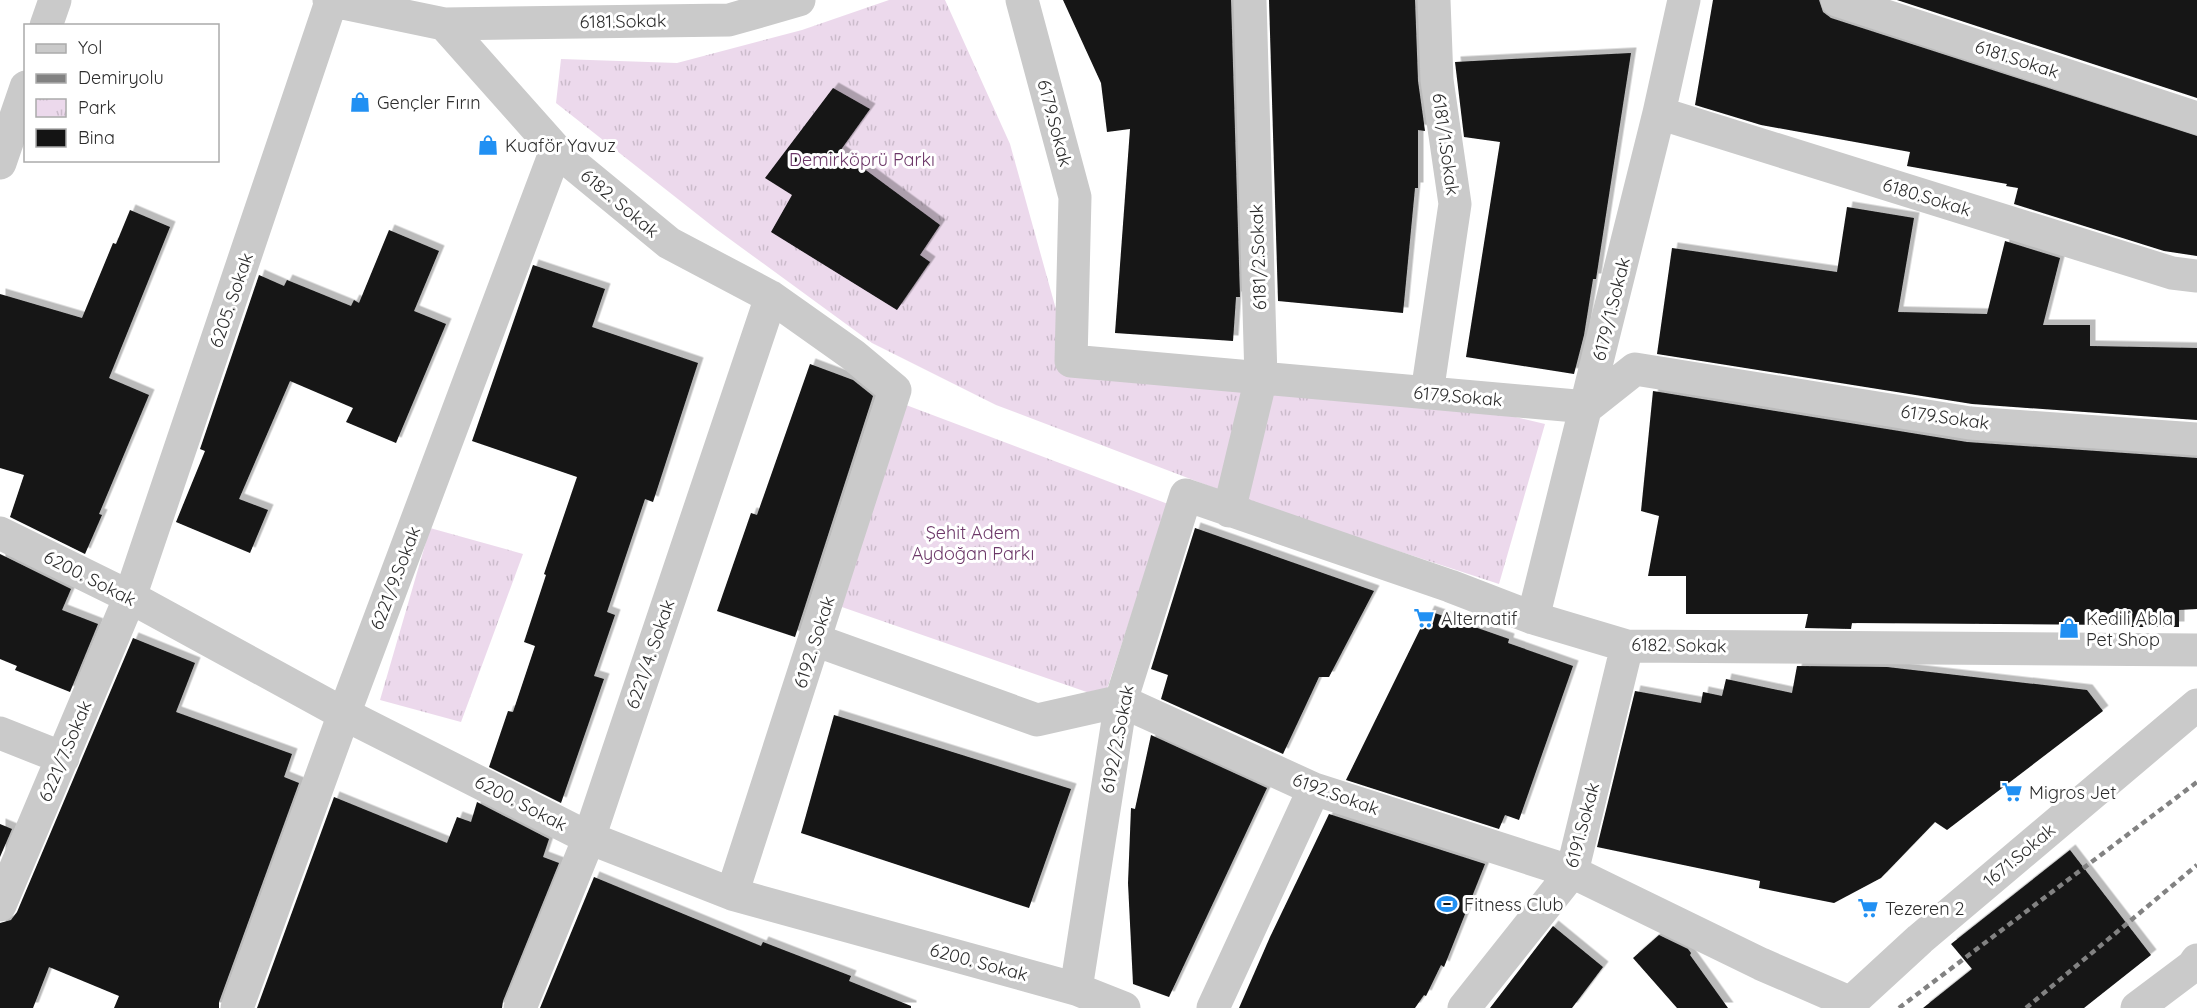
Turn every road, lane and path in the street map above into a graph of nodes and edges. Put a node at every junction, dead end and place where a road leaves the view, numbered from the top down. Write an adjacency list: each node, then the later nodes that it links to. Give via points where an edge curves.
1 (55, 0): 10 (street)
2 (799, 0): 9 (street, 6181.Sokak)
3 (1022, 0): 19 (street, 6179.Sokak, via 1075,197 1071,361)
4 (1250, 0): 19 (street, 6181/2.Sokak)
5 (1434, 0): 21 (street, 6181/1.Sokak, via 1437,80 1455,204)
6 (1684, 0): 13 (street, 6179/1.Sokak)
7 (1837, 0): 14 (street, 6181.Sokak)
8 (330, 1): 11 (street); 27 (street, 6205. Sokak)
9 (730, 10): 11 (street, 6181.Sokak)
10 (47, 24)
11 (444, 24): 15 (street, 6182. Sokak)
12 (24, 93): 16 (street)
13 (1659, 113): 17 (street, 6180.Sokak, via 2160,270); 22 (street, 6179/1.Sokak)
14 (2197, 118)
15 (556, 150): 18 (street, 6182. Sokak, via 669,243); 34 (street, 6221/9.Sokak)
16 (0, 163)
17 (2197, 276)
18 (771, 297): 20 (street, 6182. Sokak); 38 (street, 6221/4. Sokak)
19 (1262, 378): 21 (street, 6179.Sokak); 25 (street, 6181/2.Sokak)
20 (896, 390): 29 (street, 6192. Sokak)
21 (1426, 393): 22 (street, 6179.Sokak)
22 (1587, 407): 23 (street, 6179.Sokak, via 1635,369 1970,423); 28 (street, 6179/1.Sokak)
23 (2197, 439)
24 (1186, 495): 25 (street, 6182. Sokak); 32 (street, 6192/2.Sokak)
25 (1229, 511): 28 (street, 6182. Sokak)
26 (0, 533): 27 (street, 6200. Sokak)
27 (130, 597): 34 (street, 6200. Sokak); 36 (street, 6221/7.Sokak)
28 (1533, 618): 30 (street, 6182. Sokak)
29 (814, 640): 32 (street, via 1037,720); 40 (street, 6192. Sokak)
30 (1627, 646): 31 (street, 6182. Sokak); 39 (street, 6191.Sokak)
31 (2197, 650)
32 (1121, 700): 37 (street, 6192.Sokak); 43 (street, 6192/2.Sokak)
33 (2197, 705): 44 (street, 1671.Sokak, via 1920,939)
34 (344, 714): 38 (street, 6200. Sokak); 45 (street, 6221/9.Sokak)
35 (0, 733): 36 (street)
36 (63, 758): 41 (street, 6221/7.Sokak)
37 (1314, 789): 39 (street, 6192.Sokak); 48 (street)
38 (589, 838): 40 (street, 6200. Sokak); 46 (street, 6221/4. Sokak)
39 (1572, 872): 44 (street, 6192.Sokak); 49 (street, 6191.Sokak)
40 (732, 894): 43 (street, 6200. Sokak)
41 (0, 905)
42 (2197, 960): 50 (street)
43 (1076, 989): 47 (street, 6200. Sokak)
44 (1848, 1006)
45 (237, 1008)
46 (520, 1008)
47 (1124, 1008)
48 (1213, 1008)
49 (1464, 1008)
50 (2137, 1008)

